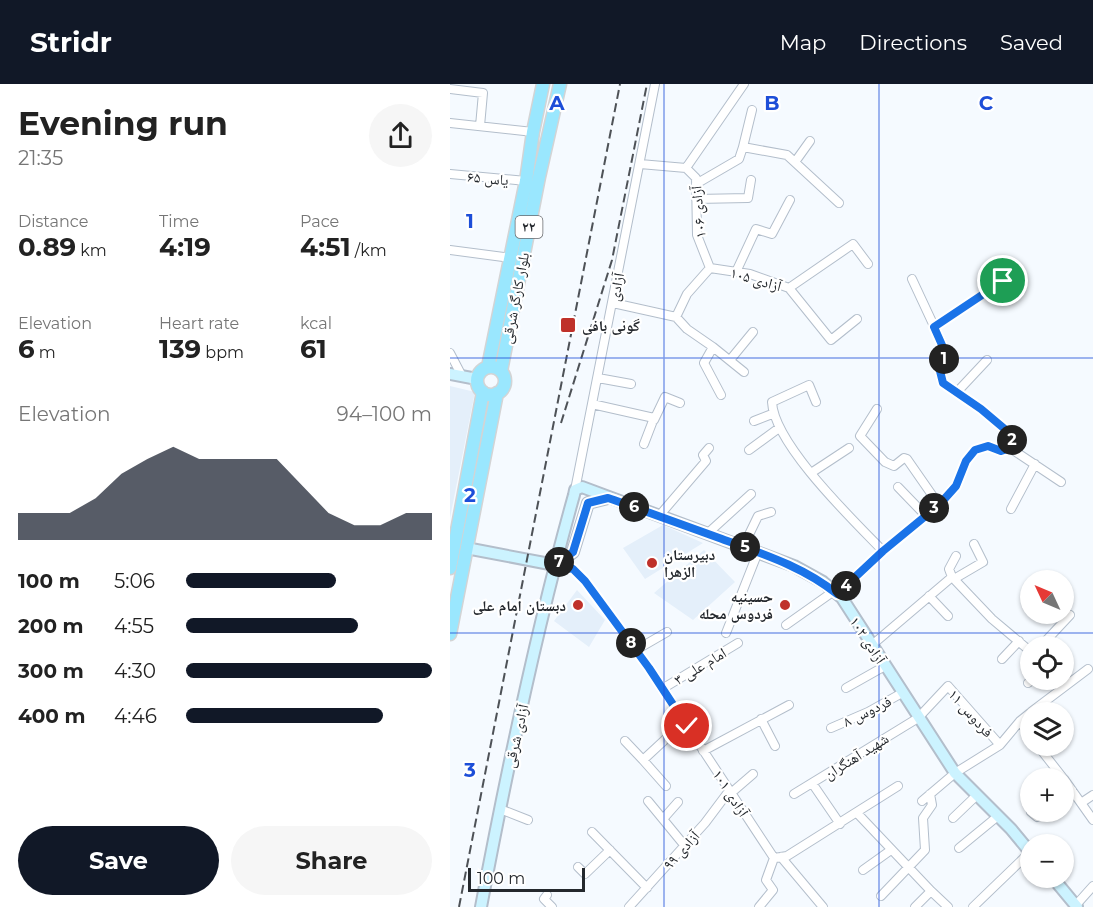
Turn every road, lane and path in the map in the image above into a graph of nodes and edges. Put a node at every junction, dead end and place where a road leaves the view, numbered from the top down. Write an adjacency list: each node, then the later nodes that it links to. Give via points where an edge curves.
1 (543, 84): 9 (main road, بلوار کارگر شرقی)
2 (560, 84): 40 (main road, بلوار کارگر شرقی / ۲۲)
3 (656, 84): 13 (street, آزادی)
4 (744, 84): 14 (street)
5 (450, 89): 8 (street, via 483,93)
6 (753, 110): 11 (street)
7 (450, 123): 8 (street)
8 (480, 126): 9 (street)
9 (533, 132): 17 (main road, بلوار کارگر شرقی)
10 (810, 141): 12 (street)
11 (743, 147): 12 (street, via 788,155); 18 (street, via 739,159)
12 (795, 162): 21 (street)
13 (640, 164): 14 (street, آزادی ۱۰۶); 30 (street, آزادی)
14 (686, 168): 18 (street, آزادی ۱۰۶, via 696,178)
15 (450, 174): 17 (street, یاس ۶۵)
16 (751, 180): 19 (street, via 748,198)
17 (526, 181): 23 (main road, بلوار کارگر شرقی)
18 (696, 184): 19 (street, آزادی ۱۰۶)
19 (696, 199): 25 (street, آزادی ۱۰۶, via 697,235)
20 (790, 200): 26 (street, via 772,234 756,229)
21 (839, 203)
22 (450, 250): 23 (street)
23 (511, 258): 39 (main road, بلوار کارگر شرقی)
24 (868, 264): 29 (street, آزادی ۱۰۵, via 853,244)
25 (710, 268): 26 (street, آزادی ۱۰۵); 31 (street, آزادی ۱۰۵, via 687,294)
26 (736, 272): 29 (street, آزادی ۱۰۵)
27 (912, 279): 33 (street)
28 (1003, 281): 33 (street)
29 (789, 288): 32 (street, via 831,340)
30 (613, 303): 31 (street); 44 (street, آزادی)
31 (676, 317): 35 (street)
32 (857, 319)
33 (934, 327): 47 (street, via 946,354 940,371 943,383)
34 (753, 332): 37 (street)
35 (713, 346): 37 (street); 50 (street, via 704,363)
36 (450, 353): 43 (street)
37 (730, 360): 41 (street)
38 (987, 360): 47 (street)
39 (488, 367): 40 (main road); 45 (main road)
40 (501, 371): 49 (main road, via 505,383)
41 (744, 372)
42 (450, 374): 43 (street)
43 (462, 376): 45 (street)
44 (598, 378): 46 (street); 53 (street, آزادی)
45 (477, 379): 48 (main road)
46 (631, 384)
47 (957, 392): 62 (street, via 1013,436)
48 (483, 393): 49 (main road); 84 (main road)
49 (497, 393): 79 (main road)
50 (721, 395)
51 (816, 402): 55 (street, via 809,385 772,402)
52 (680, 403): 56 (street, via 665,397)
53 (592, 404): 56 (street); 68 (street, آزادی)
54 (877, 410): 71 (street, via 861,436 885,462 894,466 907,459)
55 (772, 414): 57 (street); 58 (street)
56 (654, 420): 59 (street)
57 (754, 421)
58 (779, 428): 63 (street); 65 (street)
59 (644, 444)
60 (709, 448): 74 (street, via 703,455 706,461)
61 (849, 448): 65 (street)
62 (1010, 448): 64 (street); 71 (street, via 1001,451 988,446 975,450 956,486)
63 (749, 450)
64 (1035, 464): 66 (street); 72 (street)
65 (811, 472): 80 (street)
66 (1061, 482)
67 (898, 487): 75 (street)
68 (575, 490): 70 (street, via 582,487); 83 (street, آزادی)
69 (751, 494): 76 (street)
70 (608, 498): 74 (street, آزادی ۱۰۲); 83 (street, via 588,503 573,552)
71 (939, 505): 75 (street)
72 (1011, 508)
73 (771, 512): 78 (street, via 758,516)
74 (659, 516): 76 (street, آزادی ۱۰۲)
75 (926, 516): 80 (street)
76 (708, 534): 78 (street, آزادی ۱۰۲)
77 (974, 544): 85 (street, via 984,562)
78 (743, 547): 81 (street, آزادی ۱۰۲)
79 (466, 548): 83 (street); 93 (main road)
80 (883, 551): 86 (street)
81 (758, 552): 86 (street, آزادی ۱۰۲, via 794,566); 92 (street)
82 (956, 556): 85 (street, via 949,569)
83 (555, 565): 98 (street, آزادی ۱۰۱, via 573,569 585,581); 134 (street, آزادی شرقی)
84 (450, 567)
85 (953, 578): 87 (street); 95 (street)
86 (836, 593): 90 (street); 97 (street, آزادی ۱۰۲)
87 (929, 596): 88 (street); 97 (street)
88 (948, 616)
89 (1062, 624): 94 (street)
90 (786, 625)
91 (666, 632): 98 (street)
92 (726, 633)
93 (450, 634)
94 (1050, 636)
95 (1019, 642): 99 (street)
96 (738, 643): 103 (street, امام علی ۳)
97 (872, 645): 100 (street, آزادی ۱۰۲)
98 (636, 650): 103 (street, آزادی ۱۰۱)
99 (1002, 659)
100 (885, 666): 102 (street); 104 (street, آزادی ۱۰۲)
101 (1088, 669): 105 (street)
102 (846, 688)
103 (662, 689): 110 (street, آزادی ۱۰۱)
104 (902, 693): 107 (street, آزادی ۱۰۲); 111 (street, فردوس ۸)
105 (1045, 702)
106 (789, 705): 108 (street)
107 (918, 718): 113 (street, فردوس ۱۱, via 948,686); 119 (street, آزادی ۱۰۲); 121 (street, شهید آهنگران)
108 (761, 719): 114 (street); 115 (street)
109 (1020, 721): 113 (street)
110 (684, 722): 115 (street, آزادی ۱۰۱); 117 (street)
111 (831, 728)
112 (626, 741): 117 (street)
113 (1000, 745): 119 (street)
114 (775, 746)
115 (703, 750): 124 (street, آزادی ۱۰۱)
116 (1046, 756): 118 (street)
117 (643, 760): 122 (street)
118 (1055, 768)
119 (955, 773): 127 (street); 128 (street, آزادی ۱۰۲)
120 (753, 774): 124 (street, آزادی ٩٩)
121 (812, 783): 126 (street, شهید آهنگران); 141 (street)
122 (666, 786)
123 (898, 786): 135 (street)
124 (730, 792): 144 (street, آزادی ٩٩); 148 (street, آزادی ۱۰۱)
125 (1074, 793): 133 (street)
126 (794, 794)
127 (930, 794): 131 (street); 151 (street, via 932,805 923,818 925,850)
128 (977, 795): 136 (street, آزادی ۱۰۲); 137 (street)
129 (1093, 795): 133 (street)
130 (648, 801): 138 (street)
131 (922, 801)
132 (678, 802): 138 (street)
133 (1081, 803): 140 (street)
134 (500, 809): 139 (street); 160 (street, آزادی شرقی)
135 (857, 813): 141 (street); 147 (street)
136 (998, 816): 143 (street, آزادی ۱۰۲); 145 (street)
137 (953, 818)
138 (663, 819): 144 (street)
139 (528, 820)
140 (1093, 820)
141 (840, 824): 148 (street)
142 (592, 832): 146 (street)
143 (1020, 841)
144 (685, 846): 154 (street, آزادی ٩٩)
145 (959, 848)
146 (610, 850): 150 (street, via 585,874); 154 (street)
147 (891, 850): 151 (street); 152 (street)
148 (778, 858): 163 (street, via 766,880 773,890); 164 (street, آزادی ۱۰۱)
149 (1020, 862): 167 (street)
150 (578, 867)
151 (909, 868): 156 (street); 158 (street)
152 (863, 870)
153 (1093, 886): 159 (street)
154 (647, 888): 162 (street, آزادی ٩٩)
155 (1062, 888): 159 (street)
156 (932, 891): 165 (street); 166 (street)
157 (547, 895): 161 (street, via 544,899)
158 (881, 896)
159 (1077, 906)
160 (481, 907)
161 (552, 907)
162 (629, 907)
163 (759, 907)
164 (823, 907)
165 (915, 907)
166 (948, 907)
167 (973, 907)

